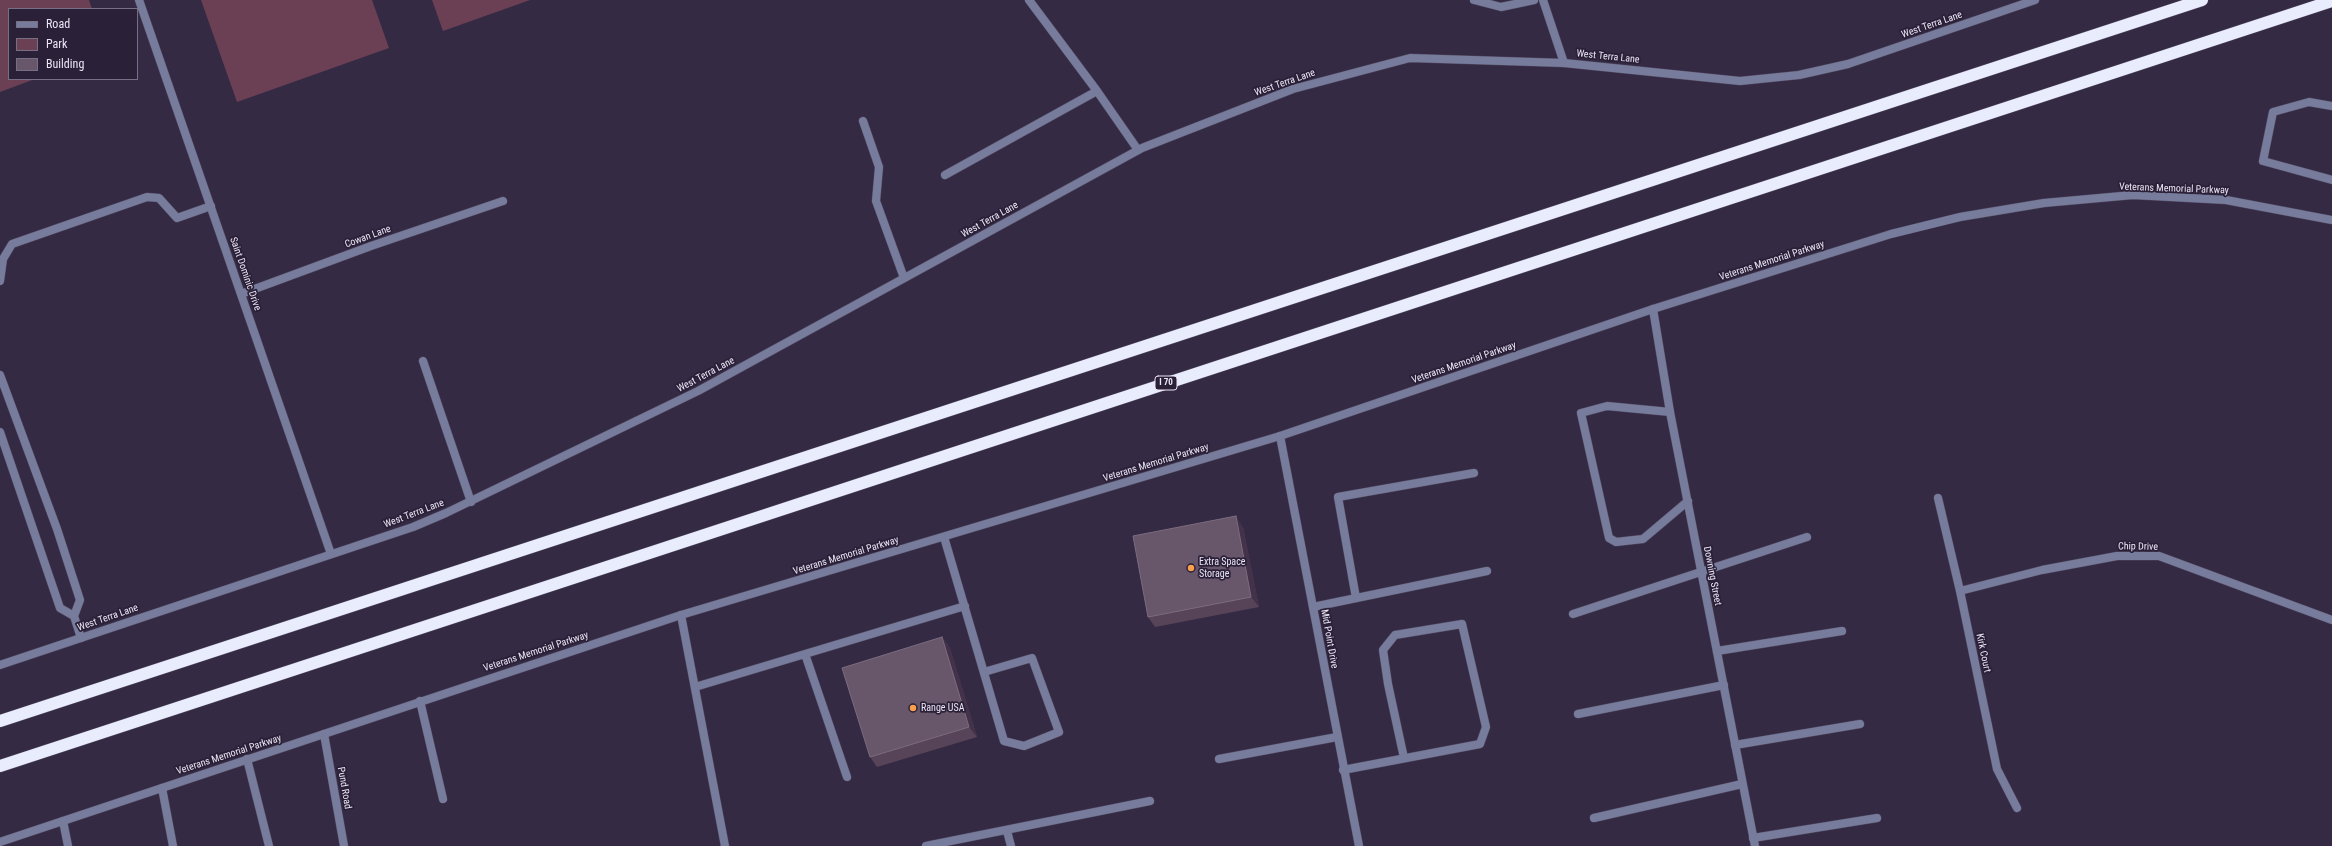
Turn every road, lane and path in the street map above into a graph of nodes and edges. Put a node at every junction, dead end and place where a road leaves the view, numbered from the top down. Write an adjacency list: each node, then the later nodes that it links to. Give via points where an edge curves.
1 (140, 0): 17 (street, Saint Dominic Drive)
2 (1029, 0): 10 (street)
3 (1474, 0): 4 (street, via 1501,8)
4 (1534, 0)
5 (1544, 0): 9 (street)
6 (2035, 0): 9 (street, West Terra Lane, via 1848,64 1800,75 1740,81)
7 (2202, 0): 55 (highway)
8 (2332, 1): 63 (highway, I 70)
9 (1564, 63): 13 (street, West Terra Lane, via 1410,58 1293,89)
10 (1097, 92): 13 (street); 14 (street)
11 (2332, 106): 15 (street, via 2309,102 2273,112 2263,161)
12 (863, 121): 19 (street, via 879,167 876,201)
13 (1138, 150): 19 (street, West Terra Lane)
14 (945, 175)
15 (2332, 180)
16 (503, 201): 21 (street, Cowan Lane)
17 (210, 206): 20 (street, via 177,218 159,198 147,197 12,244 3,259); 21 (street, Saint Dominic Drive)
18 (2332, 220): 22 (street, Veterans Memorial Parkway, via 2226,200 2133,195 2044,203 1960,217 1891,234)
19 (904, 278): 31 (street, West Terra Lane, via 698,391)
20 (0, 281)
21 (241, 294): 34 (street, Saint Dominic Drive)
22 (1653, 309): 25 (street, Downing Street); 27 (street, Veterans Memorial Parkway)
23 (423, 361): 31 (street)
24 (0, 375): 43 (street, via 57,529 80,600)
25 (1670, 412): 30 (street, Downing Street); 30 (street, via 1607,406 1581,413 1609,538 1616,542 1643,539)
26 (0, 432): 43 (street, via 60,608)
27 (1280, 436): 32 (street, Veterans Memorial Parkway); 40 (street, Mid Point Drive)
28 (1474, 473): 38 (street, via 1338,496)
29 (1938, 498): 37 (street, Kirk Court)
30 (1688, 501): 36 (street, Downing Street)
31 (471, 502): 34 (street, West Terra Lane, via 413,527)
32 (944, 537): 39 (street); 42 (street, Veterans Memorial Parkway)
33 (1807, 537): 36 (street)
34 (332, 554): 46 (street, West Terra Lane)
35 (1487, 571): 38 (street)
36 (1702, 573): 41 (street); 47 (street, Downing Street)
37 (1960, 591): 44 (street, Chip Drive, via 2042,570 2117,556 2159,556); 70 (street, Kirk Court, via 1997,769)
38 (1356, 598): 40 (street)
39 (965, 606): 48 (street); 50 (street)
40 (1313, 607): 58 (street, Mid Point Drive)
41 (1573, 614)
42 (681, 615): 52 (street); 53 (street, Veterans Memorial Parkway)
43 (74, 616): 46 (street)
44 (2332, 620)
45 (1842, 631): 47 (street)
46 (81, 638): 49 (street, West Terra Lane)
47 (1717, 651): 51 (street, Downing Street)
48 (805, 654): 52 (street); 65 (street)
49 (0, 665)
50 (984, 672): 50 (street, via 1004,741 1024,746 1059,732 1032,658)
51 (1724, 685): 54 (street); 59 (street, Downing Street)
52 (695, 687): 81 (street)
53 (420, 701): 57 (street, Veterans Memorial Parkway); 68 (street)
54 (1578, 714)
55 (0, 721)
56 (1860, 724): 59 (street)
57 (324, 734): 61 (street, Veterans Memorial Parkway); 80 (street, Pund Road)
58 (1337, 737): 62 (street); 64 (street, Mid Point Drive)
59 (1735, 745): 66 (street, Downing Street)
60 (1404, 758): 60 (street, via 1480,744 1486,727 1462,624 1395,635 1383,650); 64 (street)
61 (247, 759): 67 (street, Veterans Memorial Parkway); 79 (street)
62 (1219, 759)
63 (0, 766)
64 (1343, 770): 84 (street, Mid Point Drive)
65 (847, 777)
66 (1742, 784): 71 (street); 76 (street, Downing Street)
67 (162, 788): 73 (street, Veterans Memorial Parkway); 78 (street)
68 (443, 799)
69 (1150, 802): 74 (street)
70 (2017, 808)
71 (1594, 818)
72 (1877, 818): 76 (street)
73 (63, 821): 75 (street, Veterans Memorial Parkway); 77 (street)
74 (1007, 831): 82 (street); 83 (street)
75 (0, 842)
76 (1754, 842)
77 (68, 846)
78 (173, 846)
79 (268, 846)
80 (344, 846)
81 (725, 846)
82 (926, 846)
83 (1011, 846)
84 (1358, 846)

